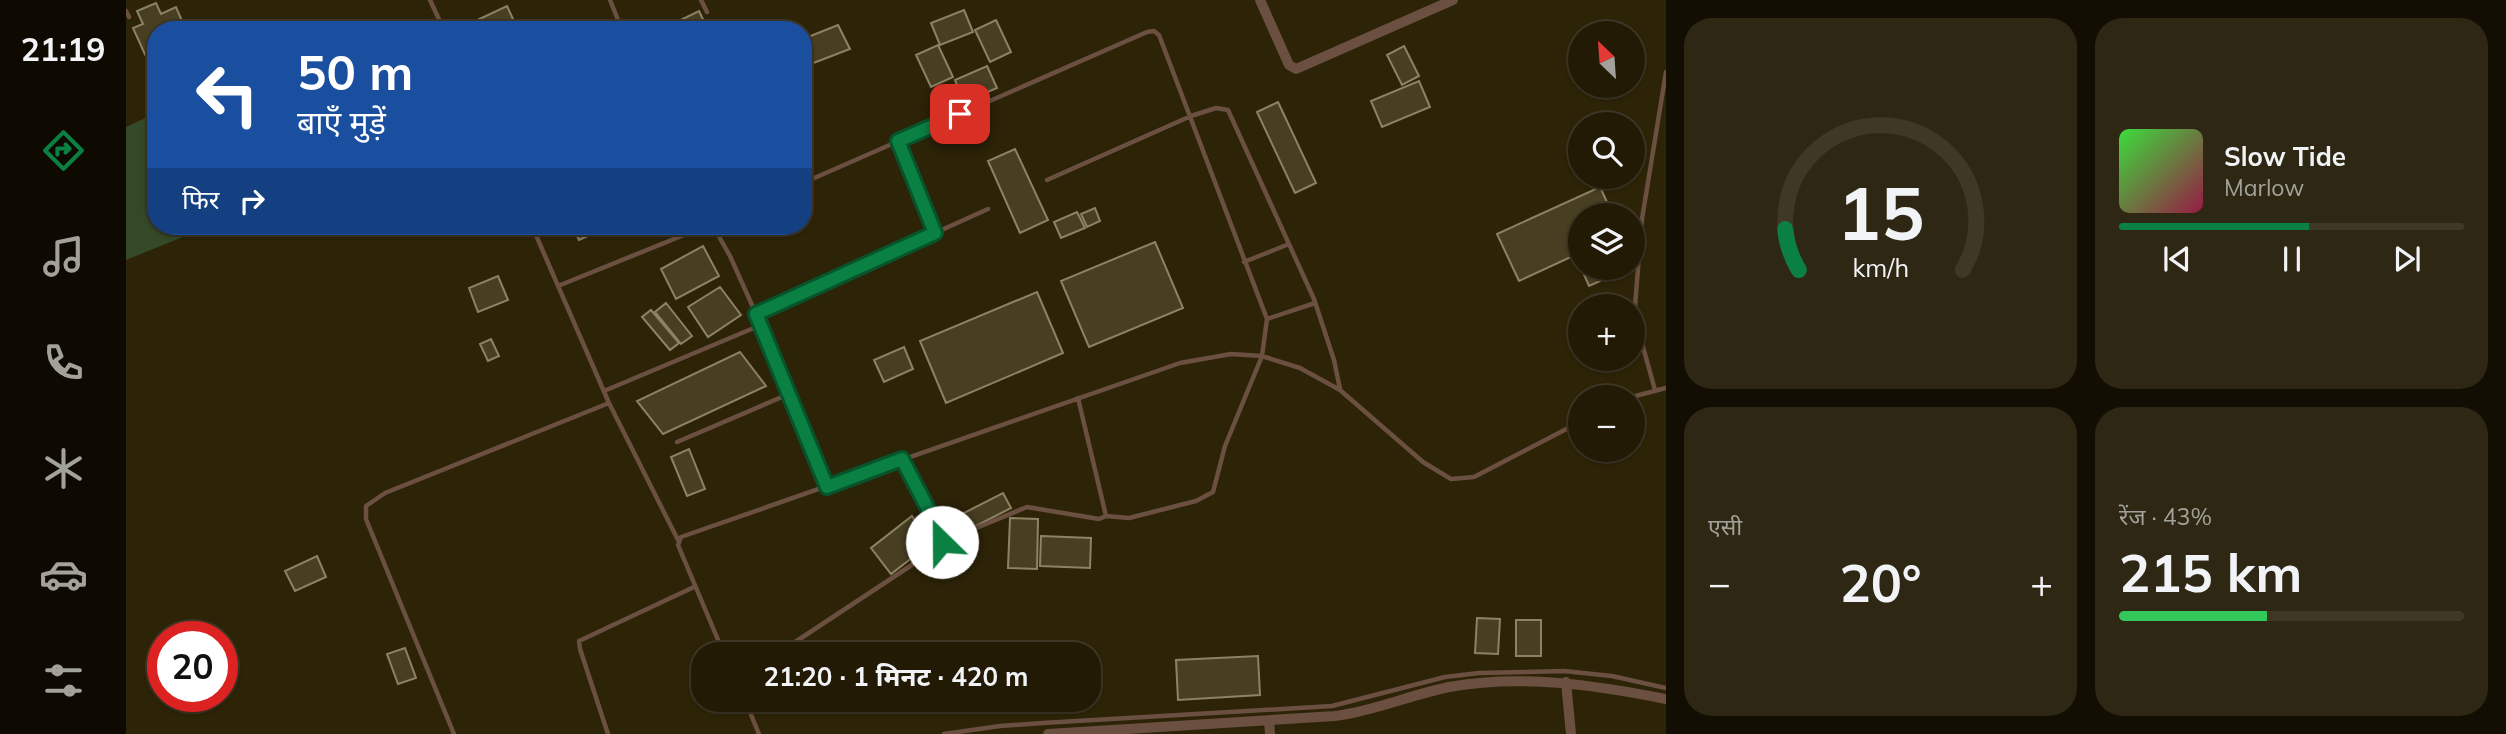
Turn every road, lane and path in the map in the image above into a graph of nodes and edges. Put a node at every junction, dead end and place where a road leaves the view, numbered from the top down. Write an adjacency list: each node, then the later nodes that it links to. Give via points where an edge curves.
1 (430, 0): 7 (lane)
2 (610, 0): 8 (lane)
3 (701, 0): 6 (lane)
4 (1260, 0): 5 (street, via 1289,65 1296,69)
5 (1453, 0)
6 (707, 12)
7 (440, 21)
8 (618, 21)
9 (1666, 72): 29 (lane, via 1642,219 1635,306)
10 (1191, 116): 11 (lane, via 1154,31); 13 (lane); 19 (lane, via 1216,108 1230,113); 20 (lane)
11 (898, 141): 12 (lane); 15 (lane)
12 (812, 179)
13 (1047, 180)
14 (988, 209): 15 (lane)
15 (935, 233): 23 (lane)
16 (536, 235): 21 (lane)
17 (684, 235): 21 (lane)
18 (718, 235): 23 (lane)
19 (1289, 244): 20 (lane); 22 (lane)
20 (1244, 262): 24 (lane)
21 (558, 286): 30 (lane)
22 (1315, 303): 24 (lane); 28 (lane)
23 (756, 314): 25 (lane)
24 (1267, 320): 26 (lane)
25 (761, 325): 30 (lane); 32 (lane)
26 (1262, 356): 28 (lane, via 1300,368); 33 (lane, via 1204,357); 39 (lane, via 1210,495 1129,518)
27 (1666, 388): 29 (lane)
28 (1340, 390): 35 (lane, via 1409,451 1451,479 1474,477)
29 (1655, 390): 31 (lane)
30 (604, 391): 34 (lane)
31 (1645, 393)
32 (789, 394): 36 (lane); 38 (lane)
33 (1078, 398): 37 (lane); 39 (lane)
34 (609, 403): 40 (lane); 50 (lane, via 385,493 366,506 366,519)
35 (1568, 428)
36 (677, 442)
37 (902, 459): 38 (lane); 41 (lane)
38 (827, 487): 40 (lane)
39 (1106, 516): 41 (lane, via 1099,519 1027,507)
40 (678, 540): 42 (lane)
41 (942, 542): 44 (lane)
42 (694, 587): 43 (lane); 51 (lane, via 579,641)
43 (719, 642)
44 (795, 642)
45 (1566, 682): 47 (street); 49 (street, via 1456,686 1355,714); 57 (street)
46 (1666, 688): 53 (lane, via 1564,671 1479,673 1445,677 1332,706 1000,726)
47 (1666, 699)
48 (750, 712): 52 (lane)
49 (1269, 720): 55 (street); 56 (street)
50 (454, 734)
51 (608, 734)
52 (760, 734)
53 (944, 734)
54 (1048, 734): 55 (street)
55 (1065, 734)
56 (1270, 734)
57 (1570, 734)

